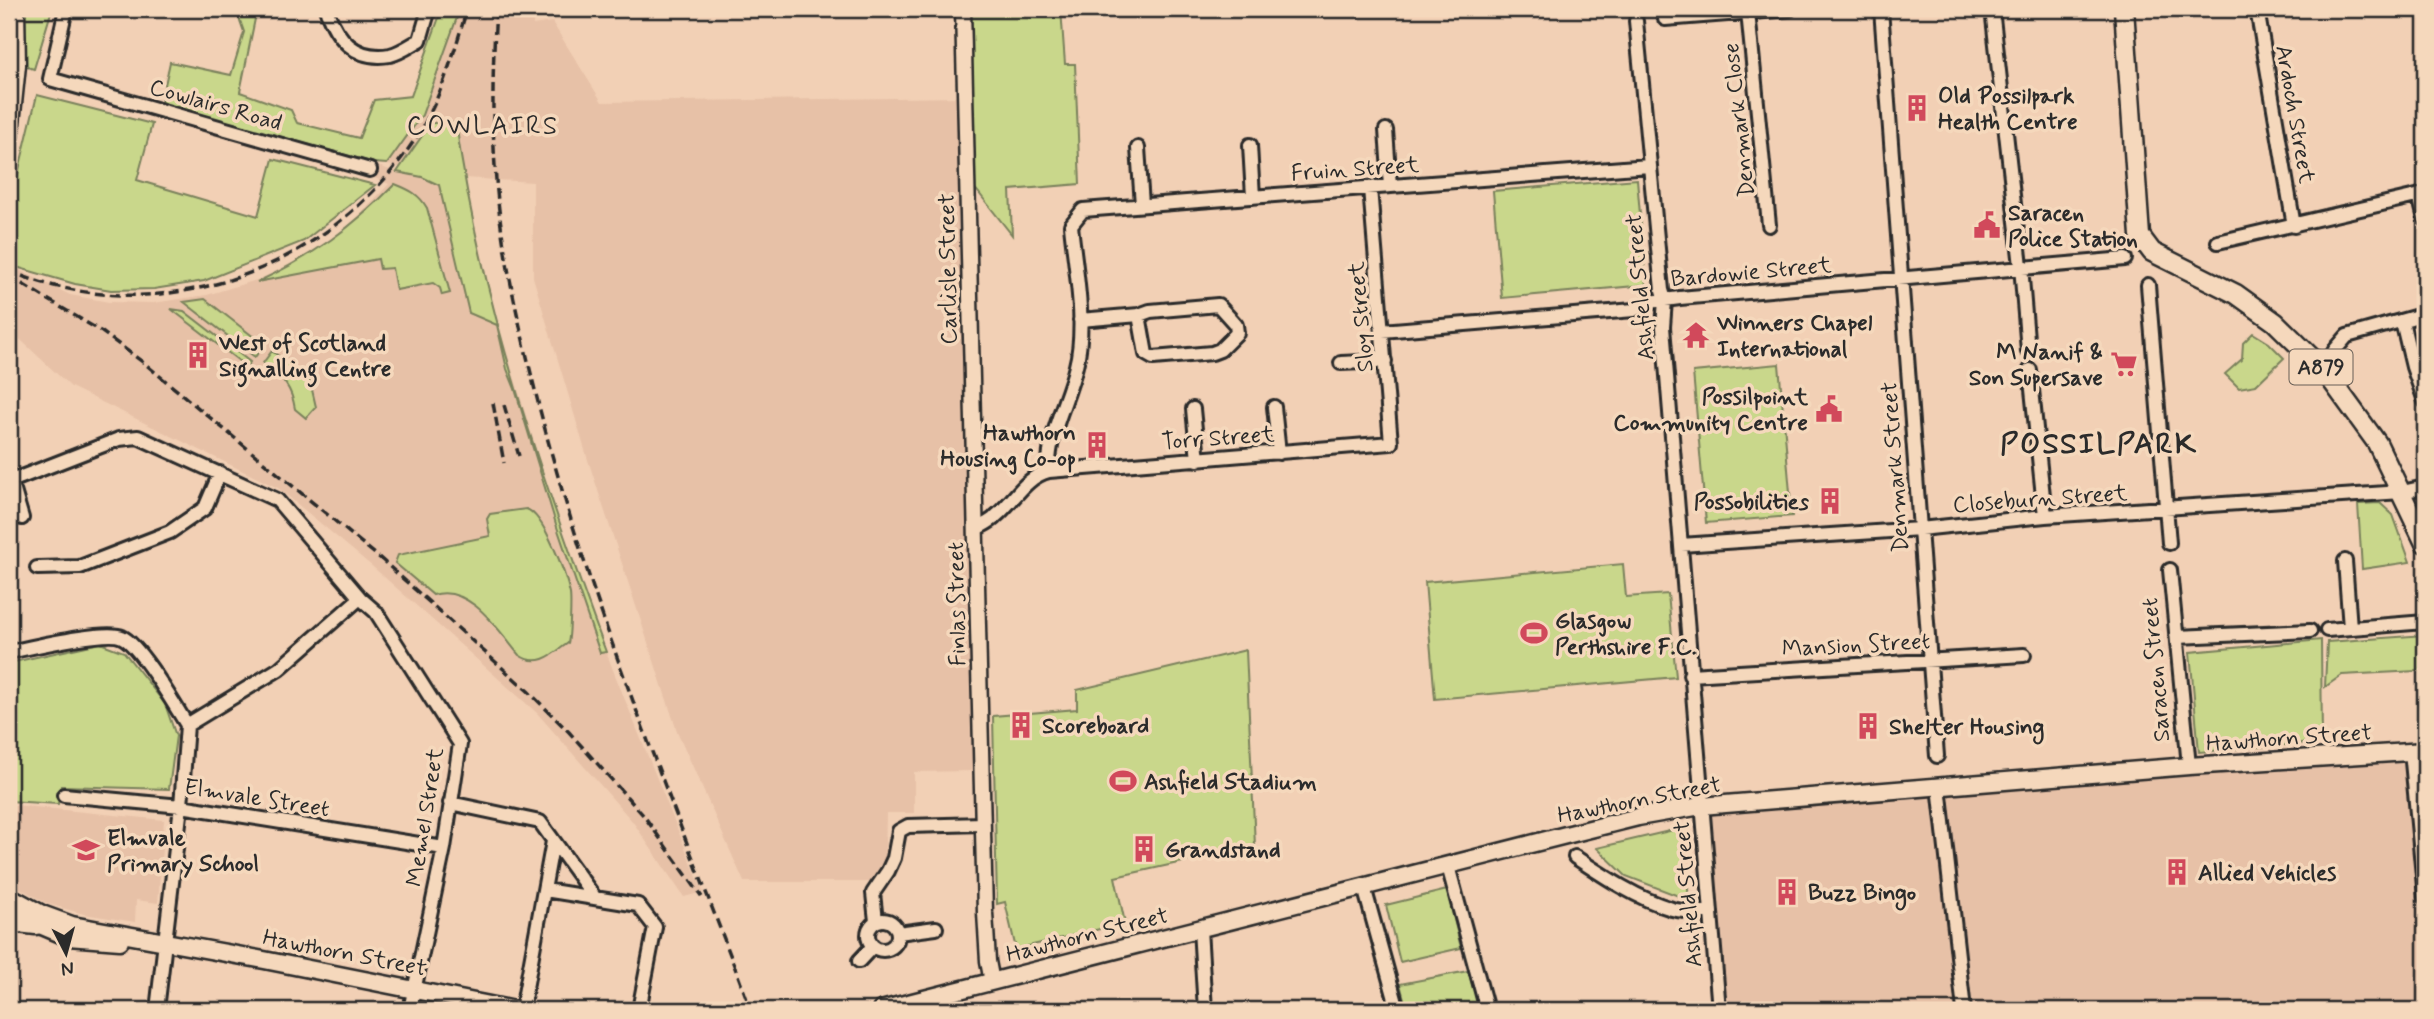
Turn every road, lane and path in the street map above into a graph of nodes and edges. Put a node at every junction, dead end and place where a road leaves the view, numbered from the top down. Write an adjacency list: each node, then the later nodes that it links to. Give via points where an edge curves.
1 (15, 9): 15 (main road, via 16,65)
2 (66, 9): 19 (street, Cowlairs Road, via 50,79)
3 (326, 9): 4 (street, via 341,39 359,53 391,55 420,40)
4 (429, 9)
5 (963, 9): 58 (street, Carlisle Street)
6 (1790, 9): 11 (street)
7 (1881, 9): 31 (street, Denmark Street)
8 (1992, 9): 30 (street)
9 (2124, 9): 43 (main road, A879, via 2140,236 2152,252 2236,294 2275,322)
10 (2257, 9): 27 (street, Ardoch Street)
11 (1754, 11): 12 (street); 26 (street, Denmark Close)
12 (1665, 19)
13 (1636, 20): 18 (street, Ashfield Street)
14 (1386, 130): 20 (street)
15 (9, 133)
16 (1250, 145): 23 (street)
17 (1138, 148): 24 (street)
18 (1649, 166): 20 (street, Fruin Street); 33 (street, Ashfield Street)
19 (370, 170)
20 (1390, 186): 21 (street, Fruin Street)
21 (1370, 188): 23 (street, Fruin Street); 38 (street, Sloy Street)
22 (2422, 195): 25 (street); 27 (street)
23 (1253, 197): 24 (street, Fruin Street)
24 (1142, 205): 36 (street, Fruin Street, via 1083,210 1071,225)
25 (2425, 219)
26 (1769, 225)
27 (2294, 226): 28 (street)
28 (2218, 242)
29 (2125, 259): 30 (street, Bardowie Street)
30 (2021, 267): 31 (street, Bardowie Street); 39 (street)
31 (1901, 278): 33 (street, Bardowie Street); 59 (street, Denmark Street)
32 (2148, 285): 55 (street)
33 (1665, 300): 38 (street, Bardowie Street, via 1634,310); 62 (street, Ashfield Street, via 1663,327)
34 (2425, 314): 37 (street)
35 (1139, 315): 35 (street, via 1217,305 1236,325 1237,333 1212,353 1153,358 1146,354); 36 (street)
36 (1080, 320): 50 (street, via 1077,365 1048,455)
37 (2402, 321): 43 (street, via 2347,336); 44 (street)
38 (1382, 331): 40 (street, Sloy Street)
39 (2028, 351)
40 (1385, 361): 41 (street); 47 (street, Sloy Street)
41 (1341, 363)
42 (2030, 370): 56 (street)
43 (2324, 370): 54 (main road, A879, via 2377,443)
44 (2425, 401)
45 (1274, 407): 48 (street)
46 (1194, 409): 49 (street)
47 (1391, 443): 48 (street, Torr Street)
48 (1279, 453): 49 (street, Torr Street)
49 (1198, 460): 50 (street, Torr Street)
50 (1049, 471): 58 (street, Finlas Street, via 1030,480 995,518)
51 (220, 472): 52 (street, Memel Street, via 138,437 119,439); 64 (street, via 205,508 170,532 80,567); 66 (street, Memel Street, via 277,500)
52 (10, 477): 57 (street)
53 (2425, 487): 54 (street, Closeburn Street)
54 (2402, 492): 55 (street, Closeburn Street); 61 (main road, A879)
55 (2166, 510): 56 (street, Closeburn Street); 60 (street)
56 (2045, 516): 59 (street, Closeburn Street)
57 (22, 518)
58 (976, 529): 85 (street, Finlas Street)
59 (1920, 529): 62 (street, Closeburn Street); 74 (street, Denmark Street)
60 (2169, 543)
61 (2425, 543)
62 (1681, 545): 75 (street, Ashfield Street)
63 (2344, 561): 68 (street)
64 (37, 568)
65 (2170, 570): 71 (street, Saracen Street)
66 (360, 598): 76 (street, via 279,669); 82 (street, Memel Street, via 376,612 460,744)
67 (2425, 622): 68 (street)
68 (2350, 628): 69 (street)
69 (2327, 630)
70 (2310, 631): 71 (street)
71 (2177, 637): 79 (street, Saracen Street)
72 (9, 652): 76 (street, via 94,637 123,637 141,655)
73 (2024, 655): 74 (street, Mansion Street)
74 (1929, 661): 75 (street, Mansion Street); 78 (street, Denmark Street)
75 (1690, 676): 84 (street, Ashfield Street)
76 (187, 725): 83 (street)
77 (2418, 751): 79 (main road, Hawthorn Street); 93 (street)
78 (1937, 756)
79 (2189, 766): 80 (main road, Hawthorn Street)
80 (1939, 786): 84 (main road, Hawthorn Street); 118 (street)
81 (64, 795): 83 (street, Elmvale Street)
82 (450, 803): 86 (street, via 540,822); 87 (street, Memel Street)
83 (180, 806): 87 (street, Elmvale Street); 103 (street)
84 (1701, 806): 89 (main road, Hawthorn Street, via 1638,817); 96 (street, Ashfield Street)
85 (983, 824): 97 (street, via 908,826 898,831 891,864 873,893); 106 (street, Finlas Street)
86 (552, 841): 91 (street); 94 (street)
87 (444, 848): 107 (street, Memel Street)
88 (1576, 857): 96 (street, via 1646,899 1674,910)
89 (1448, 866): 90 (main road, Hawthorn Street); 116 (street)
90 (1364, 887): 101 (main road, Hawthorn Street); 115 (street)
91 (545, 890): 94 (street); 111 (street)
92 (9, 896): 103 (main road, Hawthorn Street, via 72,925)
93 (2425, 897)
94 (595, 898): 112 (street, via 638,905 655,928)
95 (9, 912): 99 (main road, Hawthorn Street)
96 (1711, 912): 117 (street, Ashfield Street)
97 (876, 921): 102 (street, via 890,921); 104 (street, via 868,933)
98 (9, 922): 99 (main road)
99 (36, 925): 103 (main road, Hawthorn Street, via 68,937)
100 (936, 928): 102 (street)
101 (1200, 929): 106 (main road, Hawthorn Street); 114 (street)
102 (898, 933): 104 (street, via 888,949)
103 (164, 941): 107 (main road, Hawthorn Street); 108 (street)
104 (873, 946): 105 (street)
105 (859, 961)
106 (992, 982): 113 (main road, Hawthorn Street)
107 (413, 988): 109 (street, Memel Street); 110 (main road, Hawthorn Street)
108 (157, 1010)
109 (410, 1010)
110 (515, 1010)
111 (522, 1010)
112 (639, 1010)
113 (881, 1010)
114 (1205, 1010)
115 (1398, 1010)
116 (1487, 1010)
117 (1718, 1010)
118 (1964, 1010)

